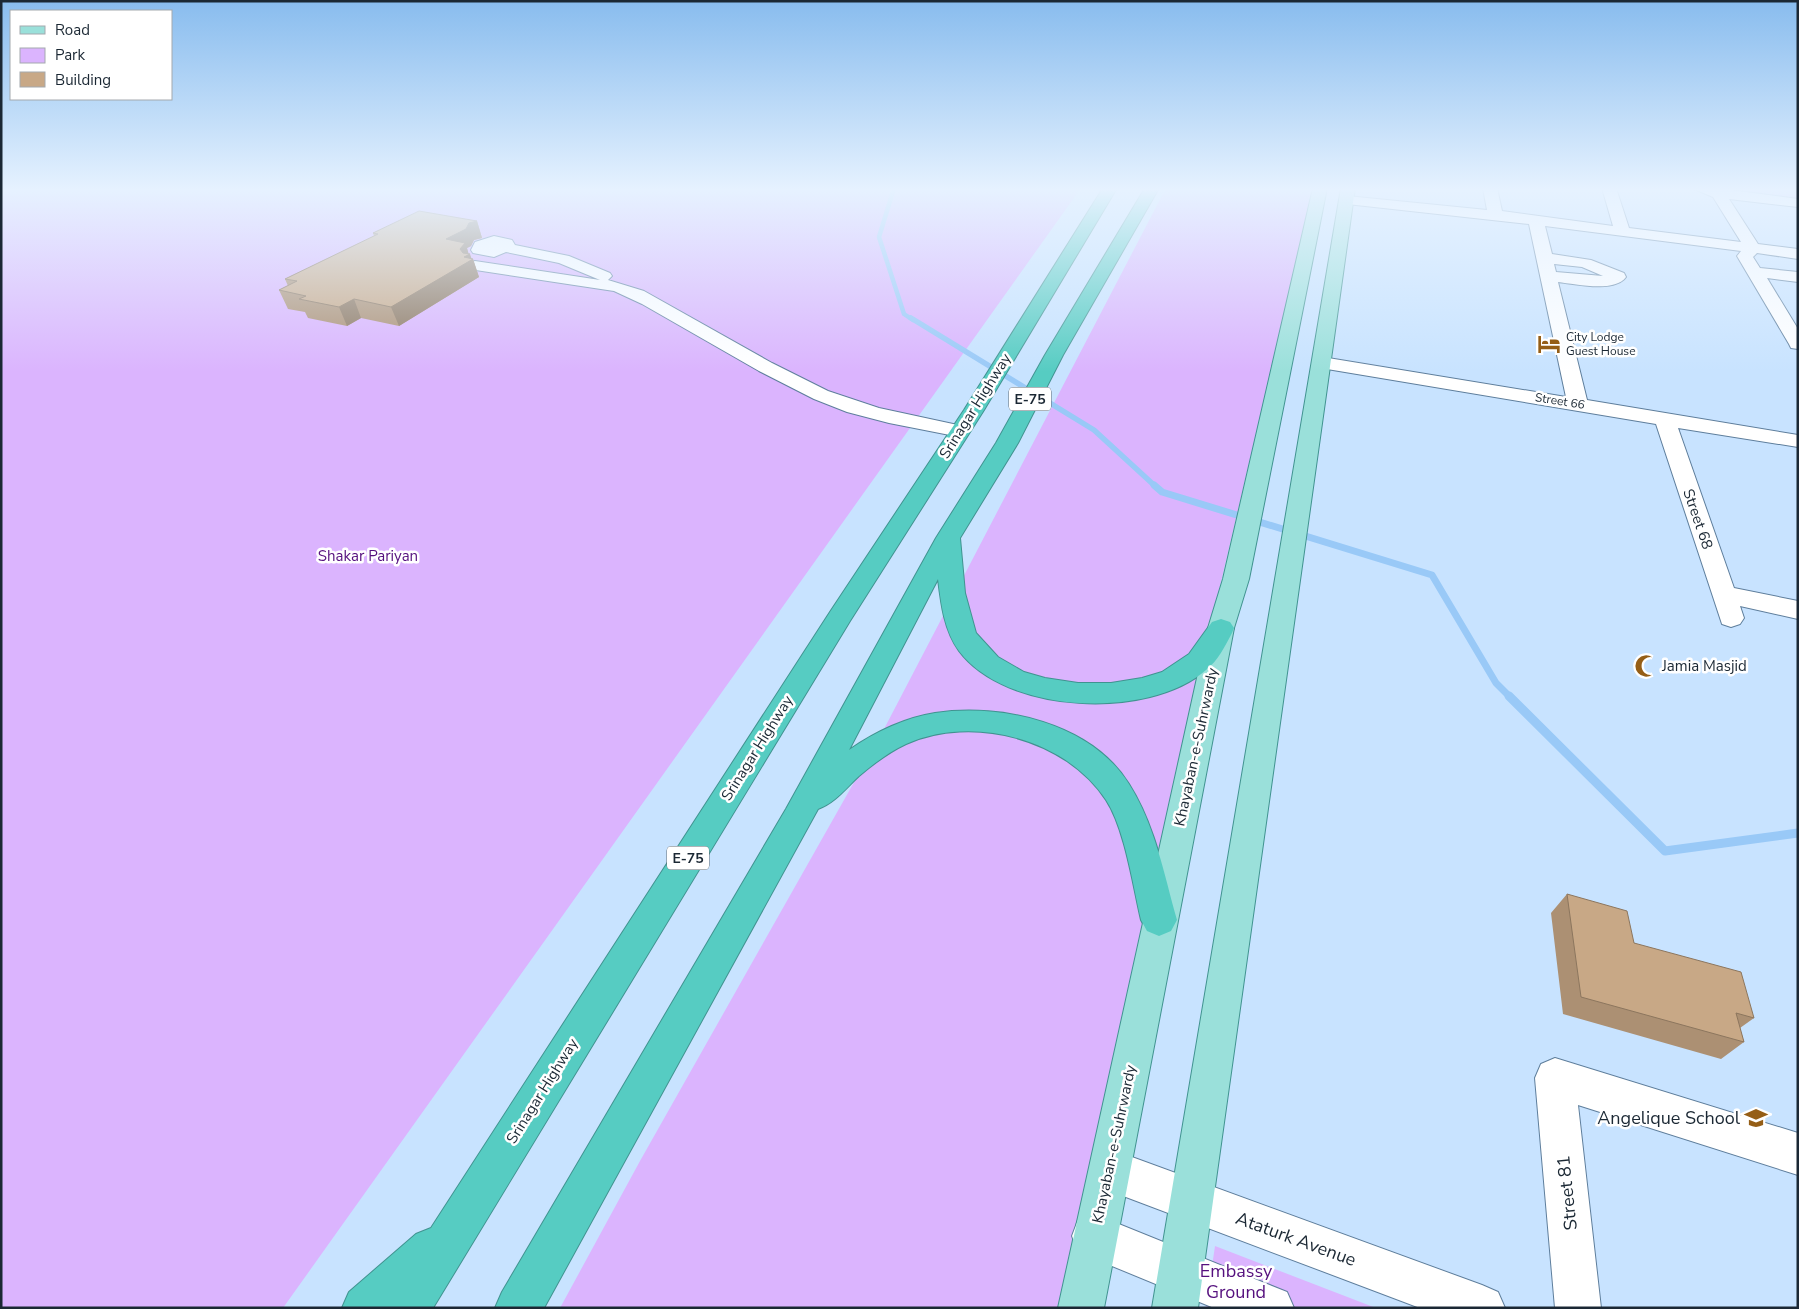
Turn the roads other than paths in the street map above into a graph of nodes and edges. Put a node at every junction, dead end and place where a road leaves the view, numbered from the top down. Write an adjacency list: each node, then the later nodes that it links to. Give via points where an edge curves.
1 (505, 249): 19 (street, via 477,260 501,270)
2 (514, 249): 19 (street, via 577,264 610,278)
3 (1072, 249): 21 (highway, Srinagar Highway / E-75)
4 (1081, 249): 21 (highway, via 1040,315)
5 (1106, 249): 20 (highway, via 1075,302)
6 (1116, 249): 20 (highway, E-75)
7 (1312, 249): 28 (main road, Khayaban-e-Suhrwardy)
8 (1345, 249): 23 (main road, Khayaban-e-Suhrwardy)
9 (1542, 249): 14 (street)
10 (1731, 249): 12 (street)
11 (1747, 249): 12 (street)
12 (1749, 252): 13 (street); 15 (street); 16 (street)
13 (1798, 254)
14 (1544, 258): 17 (street); 17 (street, via 1585,263 1618,277 1602,282)
15 (1798, 263)
16 (1754, 272): 18 (street); 22 (street)
17 (1549, 276): 24 (street)
18 (1798, 277)
19 (609, 284): 26 (street, via 637,295 820,394 907,422)
20 (1071, 326): 29 (highway, E-75, via 1007,443)
21 (1016, 339): 26 (highway, Srinagar Highway / E-75)
22 (1796, 339)
23 (1322, 363): 24 (street, Street 66); 28 (main road, Khayaban-e-Suhrwardy)
24 (1578, 404): 25 (street, Street 66)
25 (1665, 420): 27 (street, Street 66); 30 (street, Street 68)
26 (967, 421): 39 (highway, Srinagar Highway / E-75, via 839,618)
27 (1798, 441)
28 (1282, 470): 33 (main road, Khayaban-e-Suhrwardy, via 1236,580); 38 (main road, Khayaban-e-Suhrwardy, via 1287,590)
29 (948, 538): 33 (highway, via 956,620 968,644 988,663 1040,687 1075,694 1144,690 1173,679 1196,664 1212,646); 34 (highway, E-75)
30 (1723, 594): 31 (street); 32 (street, Street 68)
31 (1798, 610)
32 (1731, 618)
33 (1221, 628): 35 (main road, Khayaban-e-Suhrwardy)
34 (797, 818): 35 (highway, via 841,773 868,753 906,732 960,722 997,722 1042,733 1084,754 1119,793 1140,850); 44 (highway, E-75)
35 (1159, 920): 37 (main road, Khayaban-e-Suhrwardy)
36 (1798, 1154): 48 (street, Street 81, via 1555,1078)
37 (1110, 1170): 38 (street, Ataturk Avenue); 40 (main road, Khayaban-e-Suhrwardy)
38 (1191, 1200): 41 (main road, Khayaban-e-Suhrwardy); 47 (street, Ataturk Avenue)
39 (453, 1232): 42 (highway); 43 (highway, Srinagar Highway / E-75)
40 (1094, 1236): 41 (street); 45 (main road, Khayaban-e-Suhrwardy)
41 (1178, 1289): 46 (street)
42 (365, 1308)
43 (406, 1308)
44 (518, 1308)
45 (1081, 1308)
46 (1271, 1308)
47 (1482, 1308)
48 (1578, 1308)

